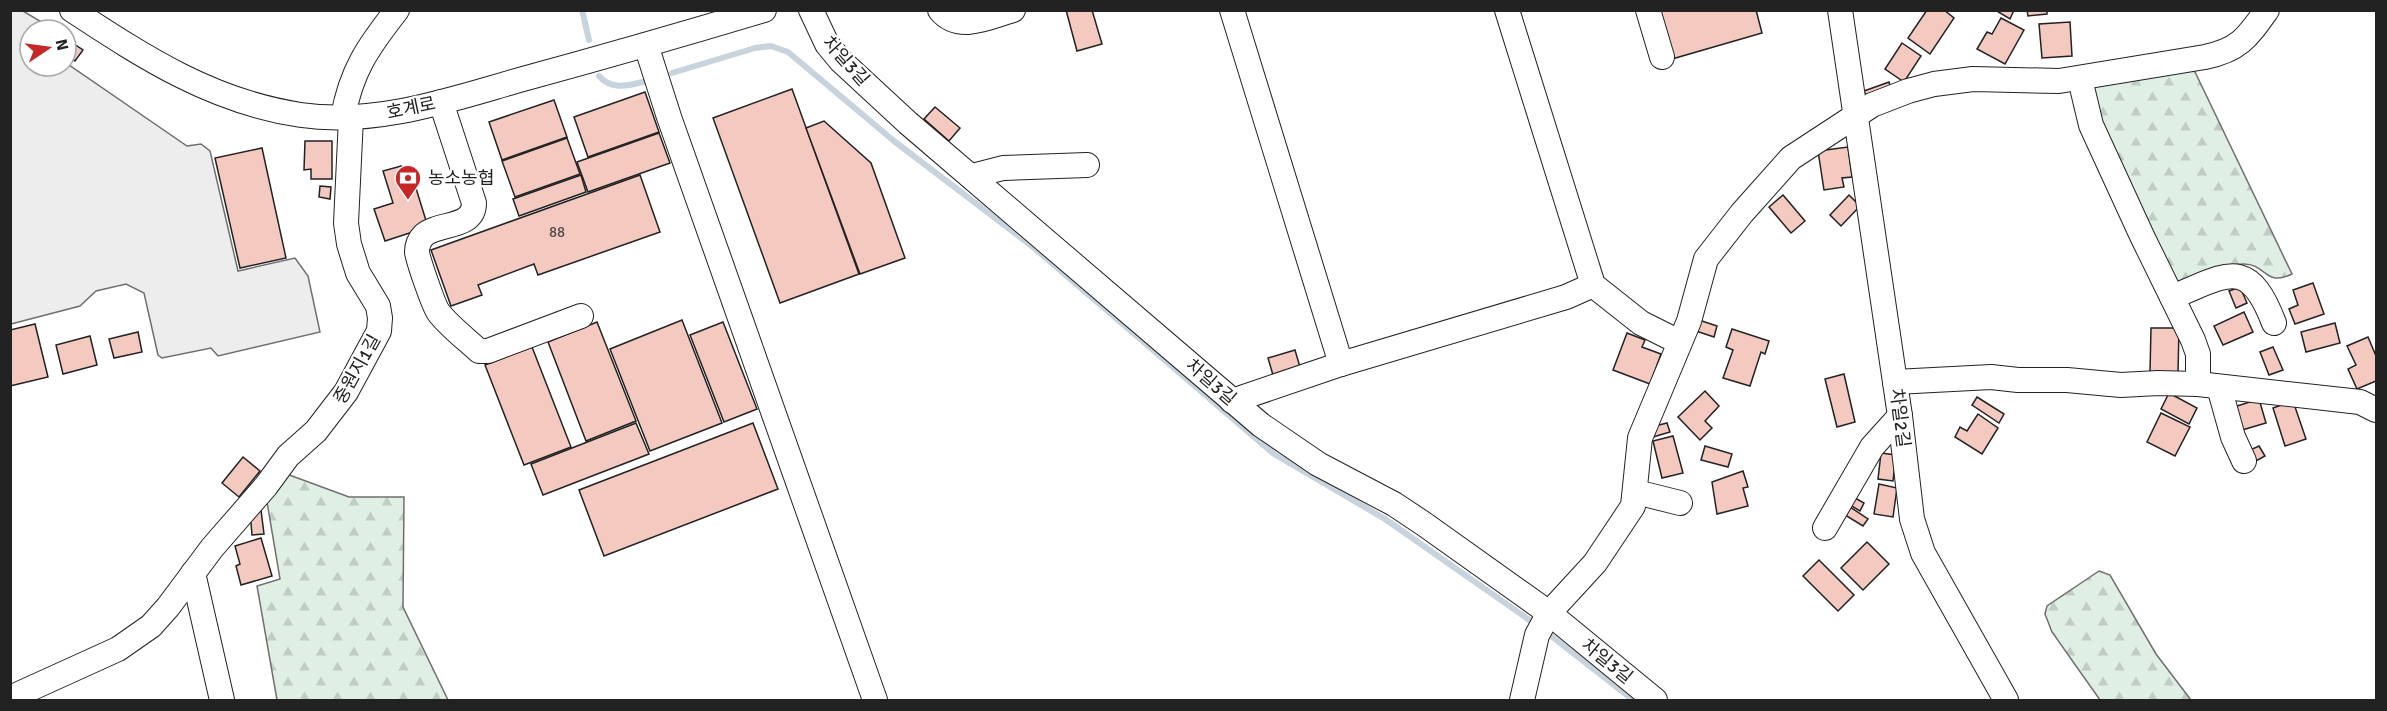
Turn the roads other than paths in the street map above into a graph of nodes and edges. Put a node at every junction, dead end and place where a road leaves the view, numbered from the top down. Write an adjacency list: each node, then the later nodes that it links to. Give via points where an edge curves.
1 (72, 10): 17 (street, 호계로, via 164,69 214,93 302,115)
2 (397, 10): 17 (street, 중원지1길, via 352,77)
3 (764, 10): 12 (street, 호계로)
4 (811, 10): 19 (street, 차일3길, via 827,44 841,61)
5 (940, 10): 6 (street, via 954,22 964,24)
6 (1013, 10)
7 (1232, 10): 25 (street)
8 (1507, 10): 20 (street)
9 (1648, 10): 13 (street)
10 (1840, 10): 16 (street, 차일2길)
11 (2267, 10): 14 (street, via 2243,43 2221,54)
12 (646, 45): 15 (street, 호계로); 39 (street)
13 (1662, 57)
14 (2080, 78): 16 (street, via 1944,82 1892,96); 21 (street, via 2091,125)
15 (441, 102): 17 (street, 호계로); 22 (street, via 474,210 471,216 425,234 418,242 417,252 437,311 479,351)
16 (1855, 116): 24 (street, via 1791,159 1719,242 1701,271 1689,321); 26 (street, 차일2길)
17 (347, 118): 35 (street, 중원지1길, via 348,244 358,273 378,306 380,331 331,415 288,456)
18 (1087, 165): 19 (street, via 1003,168)
19 (972, 176): 28 (street, 차일3길)
20 (1593, 285): 24 (street, via 1641,323); 25 (street, via 1573,295)
21 (2172, 297): 23 (street, via 2238,276 2252,282 2261,293); 27 (street, via 2193,340)
22 (581, 316)
23 (2274, 323)
24 (1679, 342): 32 (street, via 1640,438)
25 (1341, 364): 28 (street)
26 (1895, 382): 27 (street, via 1991,377); 30 (street, 차일2길)
27 (2208, 386): 29 (street, via 2350,401); 31 (street)
28 (1232, 401): 36 (street, 차일3길, via 1286,444 1394,504)
29 (2376, 410)
30 (1900, 416): 34 (street, via 1872,447); 42 (street, 차일2길, via 1912,519 1923,553)
31 (2244, 461)
32 (1635, 492): 33 (street); 36 (street, via 1633,506 1601,554)
33 (1680, 502)
34 (1825, 528)
35 (193, 573): 37 (street, 중원지1길, via 168,607 133,641); 38 (street)
36 (1549, 613): 40 (street, via 1537,635); 41 (street, 차일3길)
37 (10, 698)
38 (222, 700)
39 (875, 700)
40 (1522, 700)
41 (1655, 700)
42 (2006, 700)

